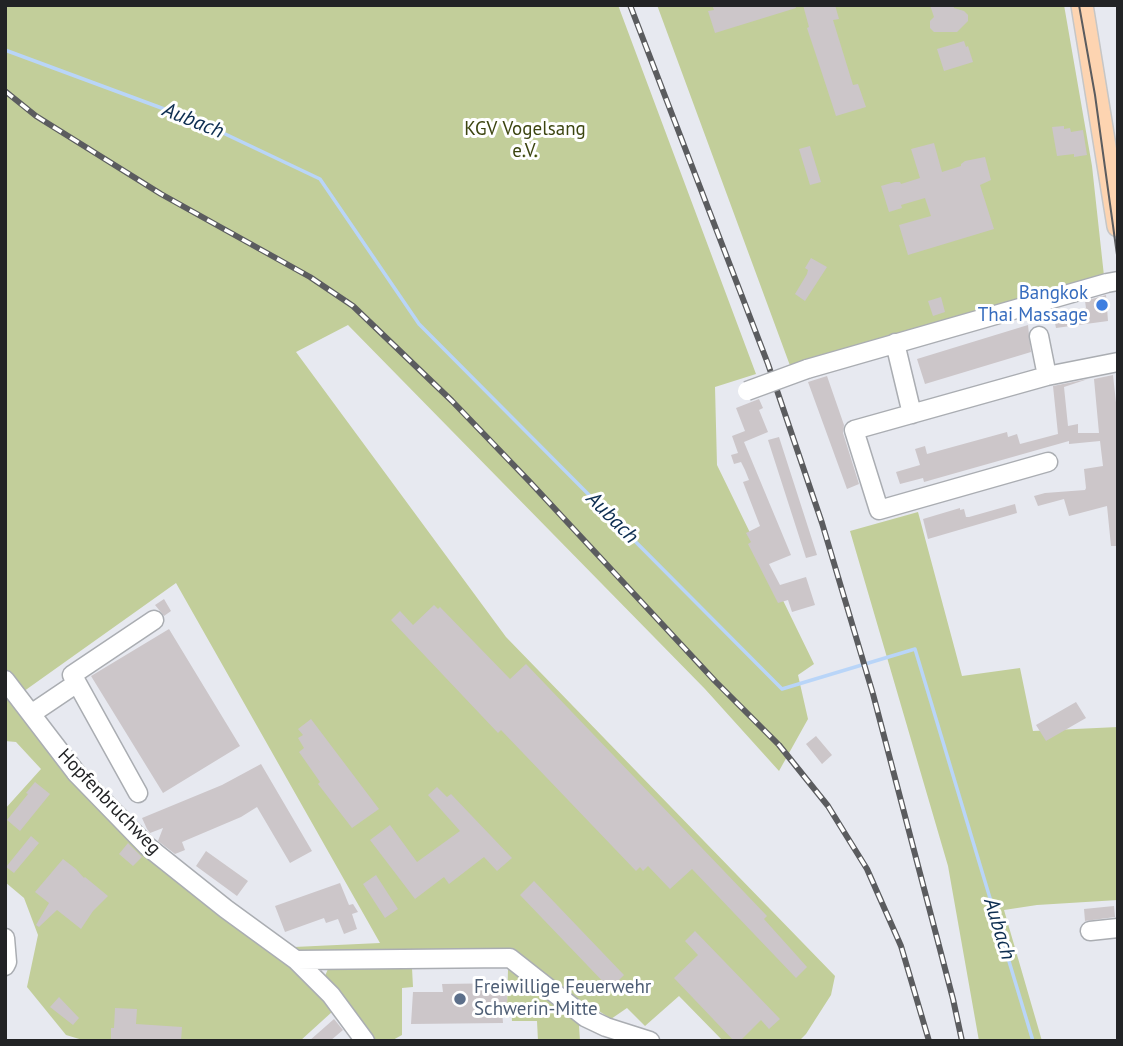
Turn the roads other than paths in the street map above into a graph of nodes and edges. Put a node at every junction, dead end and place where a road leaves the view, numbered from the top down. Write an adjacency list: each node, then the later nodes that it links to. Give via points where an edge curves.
1 (1082, 5): 2 (main road)
2 (1113, 159): 3 (main road)
3 (1118, 226)
4 (1118, 281): 6 (street)
5 (1039, 336): 8 (street)
6 (895, 343): 9 (street, bridge); 10 (street)
7 (1118, 362): 8 (street)
8 (1047, 376): 10 (street)
9 (747, 391)
10 (912, 414): 11 (street, via 854,430 879,510)
11 (1048, 462)
12 (154, 620): 14 (street, via 72,675)
13 (5, 680): 15 (street, Hopfenbruchweg)
14 (77, 683): 15 (street); 16 (street)
15 (31, 714): 20 (street, Hopfenbruchweg, via 77,774 147,846)
16 (138, 793)
17 (1118, 928): 18 (street)
18 (1090, 931)
19 (5, 937): 21 (street)
20 (296, 960): 22 (street, via 510,958 585,1017); 23 (street, Hopfenbruchweg, via 331,995)
21 (5, 966)
22 (650, 1040)
23 (365, 1041)

